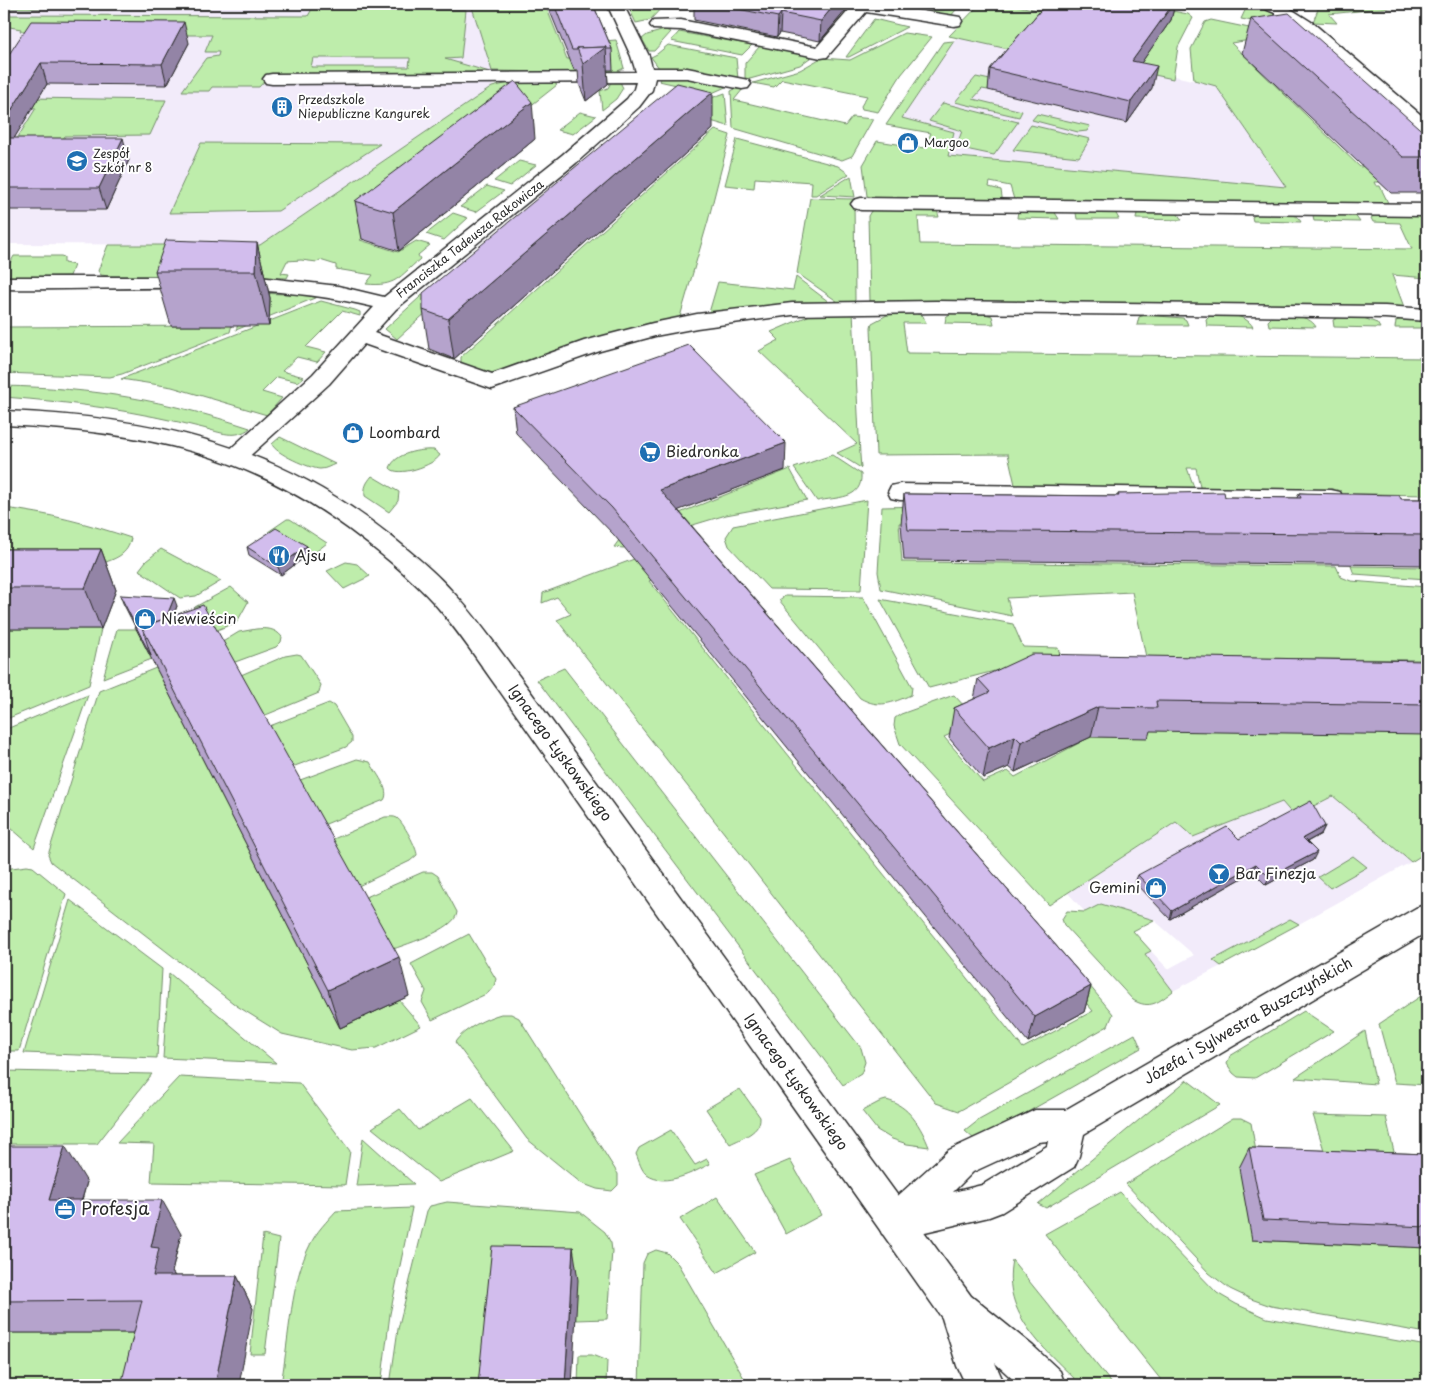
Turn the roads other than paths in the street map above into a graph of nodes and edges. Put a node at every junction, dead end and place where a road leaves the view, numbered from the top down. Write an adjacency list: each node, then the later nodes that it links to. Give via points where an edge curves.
1 (614, 4): 7 (street)
2 (1269, 4): 11 (street, via 1306,27)
3 (855, 5): 5 (street); 6 (street, via 821,53 682,25)
4 (671, 11): 6 (street)
5 (954, 21)
6 (659, 25): 7 (street)
7 (627, 31): 8 (street, via 640,56)
8 (645, 75): 9 (street); 10 (street, via 687,73); 15 (street, Franciszka Tadeusza Rakowicza, via 642,90 633,103)
9 (272, 79)
10 (742, 84)
11 (1427, 128)
12 (862, 204): 13 (street)
13 (1427, 210)
14 (4, 283): 15 (street, via 259,283 334,291)
15 (388, 304): 17 (street, Franciszka Tadeusza Rakowicza)
16 (1427, 315): 17 (street, via 1166,309 792,309 653,330 592,346 492,382)
17 (360, 335): 19 (street, Franciszka Tadeusza Rakowicza, via 322,380)
18 (4, 418): 19 (street, Ignacego Łyskowskiego, via 125,428 174,438)
19 (235, 457): 24 (street, Ignacego Łyskowskiego, via 312,493 373,535 438,592 509,683)
20 (900, 492): 21 (street)
21 (1353, 499)
22 (1427, 917): 23 (street, Józefa i Sylwestra Buszczyńskich)
23 (1069, 1125): 24 (street, Józefa i Sylwestra Buszczyńskich, via 1035,1126 961,1162); 24 (street, via 1062,1156 989,1200)
24 (895, 1222): 25 (street, Ignacego Łyskowskiego)
25 (958, 1309): 26 (street, Ignacego Łyskowskiego, via 976,1366); 27 (street, Ignacego Łyskowskiego, via 1020,1359)
26 (986, 1385)
27 (1046, 1385)

